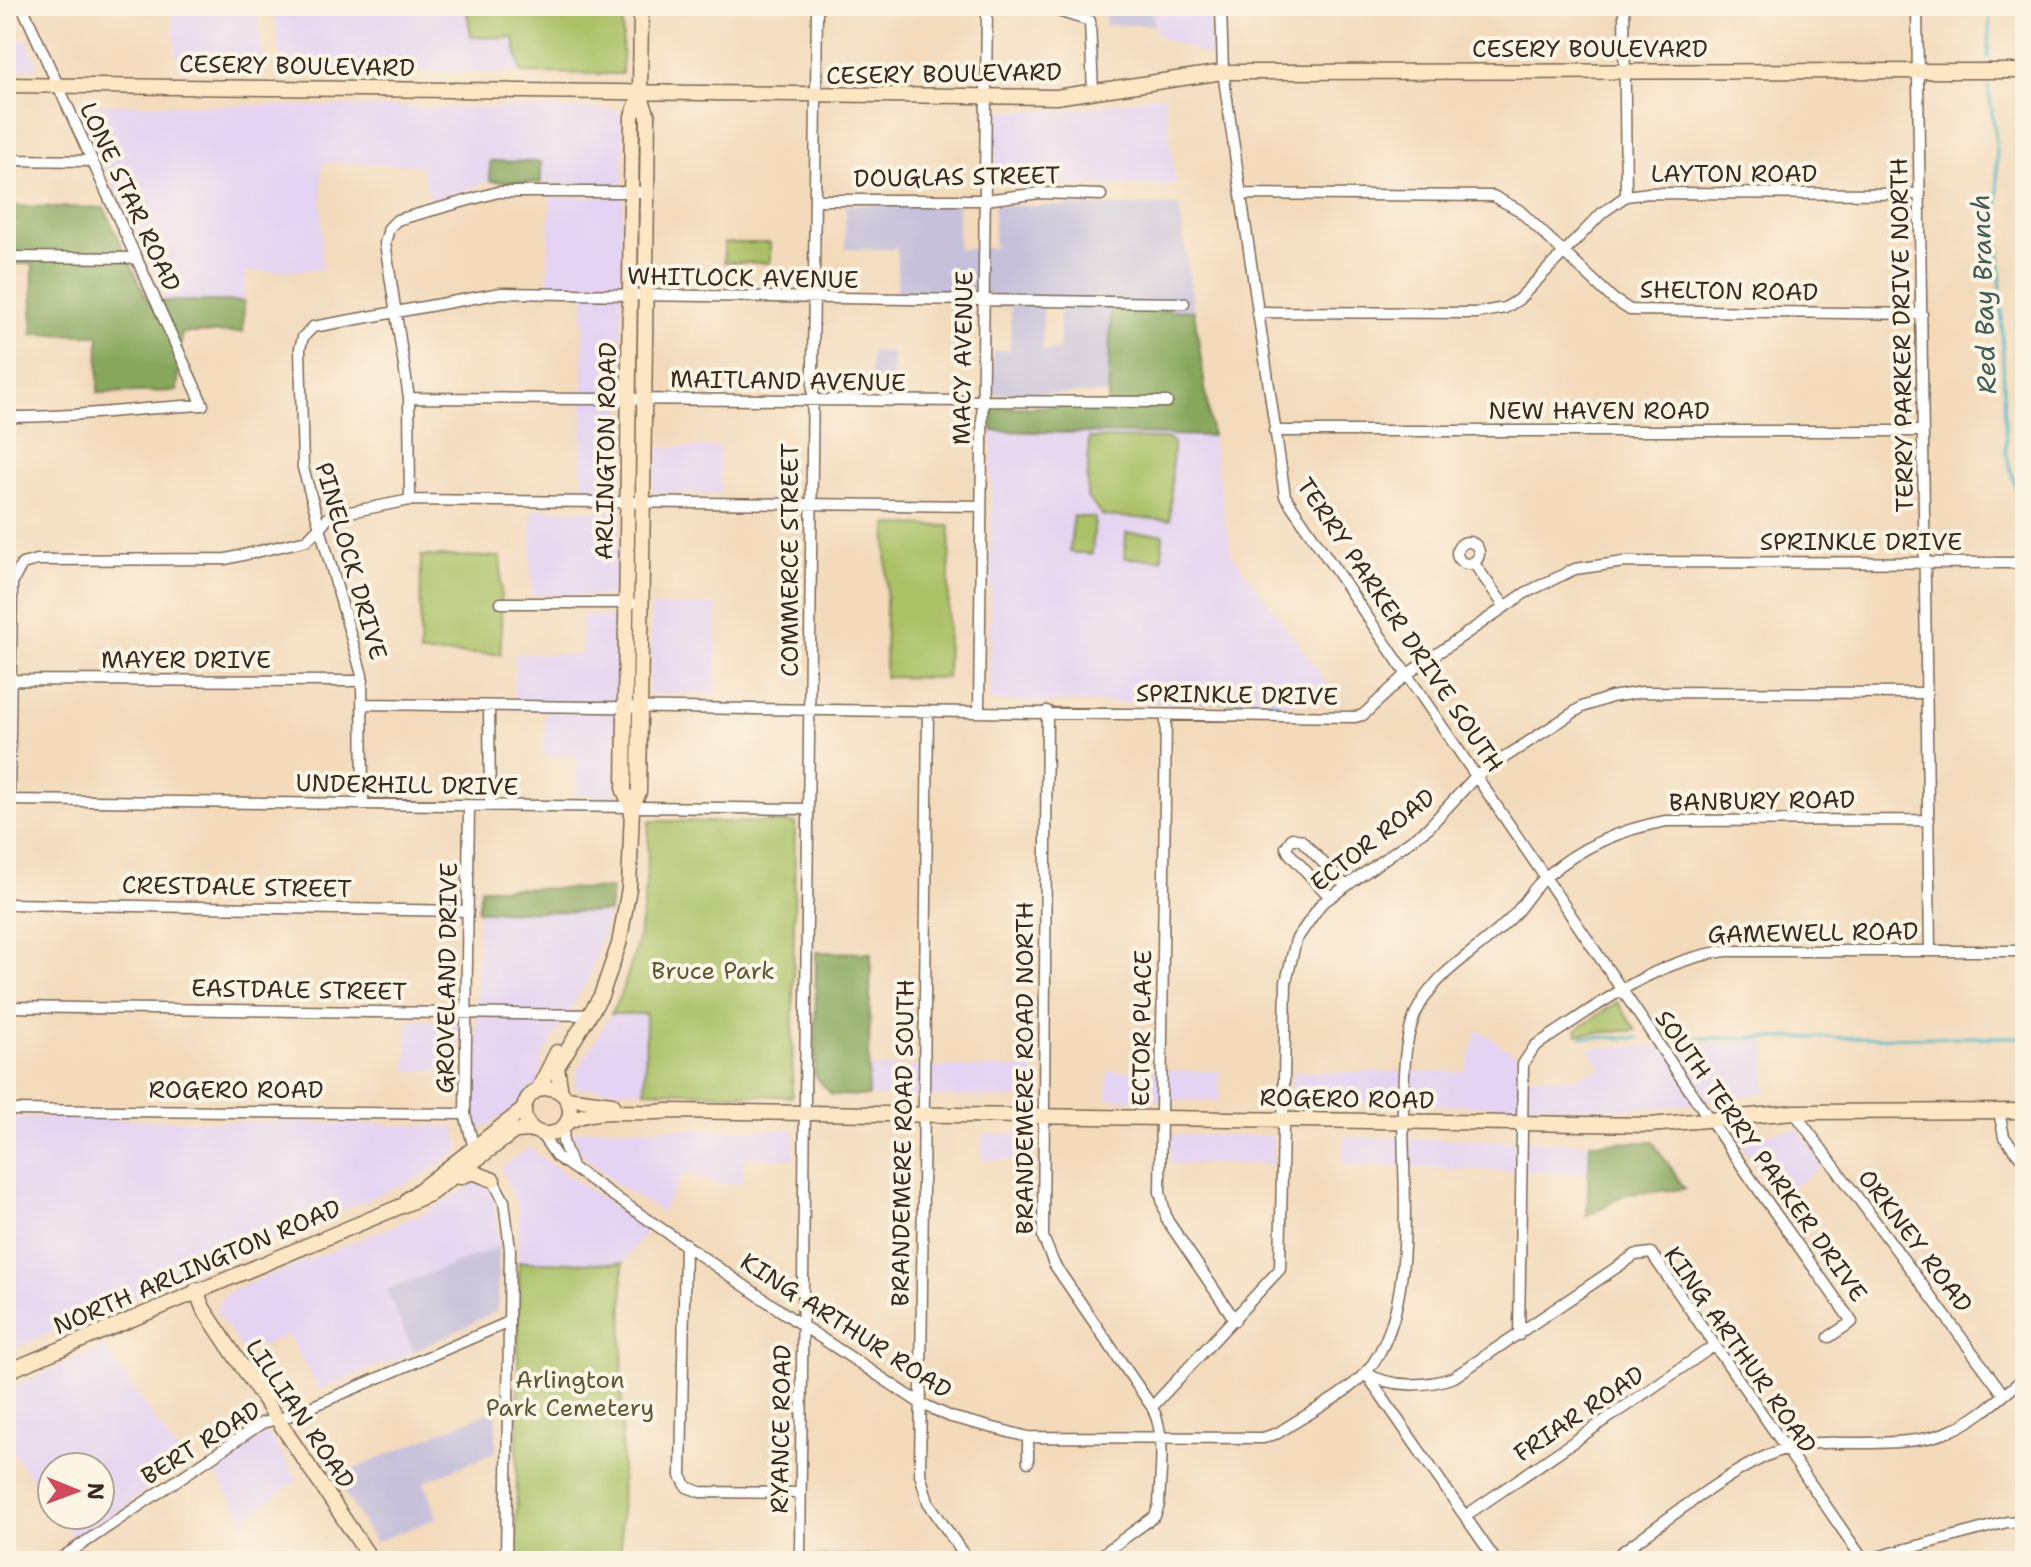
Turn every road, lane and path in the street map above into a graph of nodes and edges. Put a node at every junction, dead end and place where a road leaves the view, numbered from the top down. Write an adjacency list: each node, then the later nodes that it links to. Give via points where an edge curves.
1 (22, 6): 14 (street, LONE STAR ROAD)
2 (641, 6): 16 (main road, ARLINGTON ROAD)
3 (817, 6): 17 (street, COMMERCE STREET)
4 (987, 6): 18 (street, MACY AVENUE)
5 (1042, 6): 15 (street, via 1090,21)
6 (1221, 6): 12 (street, TERRY PARKER DRIVE SOUTH)
7 (1624, 6): 9 (street)
8 (1917, 6): 10 (street, TERRY PARKER DRIVE NORTH)
9 (1624, 71): 10 (main road, CESERY BOULEVARD); 12 (main road, CESERY BOULEVARD); 26 (street)
10 (1918, 71): 11 (main road, CESERY BOULEVARD); 24 (street, TERRY PARKER DRIVE NORTH)
11 (2025, 71)
12 (1223, 72): 15 (main road, CESERY BOULEVARD); 23 (street, TERRY PARKER DRIVE SOUTH)
13 (6, 85): 14 (main road, CESERY BOULEVARD)
14 (57, 85): 16 (main road, CESERY BOULEVARD); 20 (street, LONE STAR ROAD)
15 (1093, 92): 18 (main road, CESERY BOULEVARD)
16 (640, 95): 17 (main road, CESERY BOULEVARD); 21 (main road, ARLINGTON ROAD, via 632,116); 22 (main road, ARLINGTON ROAD, via 648,116)
17 (815, 97): 18 (main road, CESERY BOULEVARD); 27 (street, COMMERCE STREET)
18 (986, 98): 28 (street, MACY AVENUE)
19 (6, 160): 20 (street)
20 (91, 161): 31 (street, LONE STAR ROAD)
21 (631, 192): 22 (street); 32 (main road, ARLINGTON ROAD); 37 (street, via 498,192 397,220 385,243)
22 (647, 192): 32 (main road, ARLINGTON ROAD)
23 (1241, 194): 29 (street, SHELTON ROAD, via 1493,196 1519,210); 36 (street, TERRY PARKER DRIVE SOUTH)
24 (1920, 194): 26 (street, LAYTON ROAD); 38 (street, TERRY PARKER DRIVE NORTH)
25 (1101, 195): 28 (street, DOUGLAS STREET, via 1040,193)
26 (1626, 196): 29 (street, LAYTON ROAD)
27 (815, 200): 28 (street, DOUGLAS STREET); 33 (street, COMMERCE STREET)
28 (985, 200): 34 (street, MACY AVENUE)
29 (1564, 253): 36 (street, LAYTON ROAD, via 1518,300 1490,312); 38 (street, SHELTON ROAD, via 1630,310)
30 (6, 257): 31 (street)
31 (137, 258): 45 (street, LONE STAR ROAD, via 203,405 70,418)
32 (638, 296): 33 (street, WHITLOCK AVENUE); 37 (street, WHITLOCK AVENUE, via 501,293); 41 (main road, ARLINGTON ROAD)
33 (814, 299): 34 (street, WHITLOCK AVENUE); 42 (street, COMMERCE STREET)
34 (984, 301): 35 (street, WHITLOCK AVENUE); 44 (street, MACY AVENUE)
35 (1184, 303)
36 (1257, 312): 46 (street, TERRY PARKER DRIVE SOUTH)
37 (397, 313): 39 (street, WHITLOCK AVENUE, via 318,324); 40 (street)
38 (1922, 314): 47 (street, TERRY PARKER DRIVE NORTH)
39 (307, 331): 53 (street, PINELOCK DRIVE, via 300,348 300,450)
40 (409, 398): 41 (street, MAITLAND AVENUE); 48 (street)
41 (636, 398): 42 (street, MAITLAND AVENUE); 49 (main road, ARLINGTON ROAD); 50 (main road, ARLINGTON ROAD)
42 (812, 402): 44 (street, MAITLAND AVENUE); 51 (street, COMMERCE STREET)
43 (1167, 402): 44 (street, MAITLAND AVENUE)
44 (982, 403): 52 (street, MACY AVENUE)
45 (6, 417)
46 (1274, 431): 47 (street, NEW HAVEN ROAD); 61 (street, TERRY PARKER DRIVE SOUTH, via 1285,496)
47 (1923, 431): 54 (street, TERRY PARKER DRIVE NORTH)
48 (410, 500): 49 (street); 53 (street, via 330,516)
49 (627, 502): 50 (street); 58 (main road, ARLINGTON ROAD)
50 (643, 502): 51 (street); 58 (main road, ARLINGTON ROAD)
51 (811, 505): 52 (street); 68 (street, COMMERCE STREET)
52 (981, 506): 69 (street, MACY AVENUE)
53 (319, 527): 60 (street, via 307,540 226,559 22,564 12,583); 63 (street, PINELOCK DRIVE)
54 (1925, 561): 56 (street, SPRINKLE DRIVE); 59 (street, SPRINKLE DRIVE, via 1598,564 1552,578); 64 (street, TERRY PARKER DRIVE NORTH)
55 (1473, 562): 59 (street)
56 (2025, 563)
57 (501, 603): 58 (street)
58 (635, 603): 67 (main road, ARLINGTON ROAD)
59 (1505, 607): 61 (street, SPRINKLE DRIVE)
60 (8, 634): 62 (street)
61 (1406, 675): 72 (street, SPRINKLE DRIVE, via 1355,717); 73 (street, TERRY PARKER DRIVE SOUTH)
62 (10, 680): 63 (street, MAYER DRIVE); 74 (street)
63 (363, 681): 65 (street, PINELOCK DRIVE)
64 (1927, 693): 73 (street, ECTOR ROAD, via 1642,692 1611,697 1550,725); 80 (street, TERRY PARKER DRIVE NORTH)
65 (364, 704): 66 (street); 75 (street, PINELOCK DRIVE)
66 (489, 707): 67 (street); 76 (street)
67 (633, 709): 68 (street, SPRINKLE DRIVE); 78 (main road, ARLINGTON ROAD, via 639,792)
68 (809, 710): 70 (street, SPRINKLE DRIVE); 79 (street, COMMERCE STREET)
69 (979, 710): 70 (street, SPRINKLE DRIVE); 71 (street, SPRINKLE DRIVE)
70 (928, 711): 103 (street, BRANDEMERE ROAD SOUTH)
71 (1047, 711): 72 (street, SPRINKLE DRIVE); 104 (street, BRANDEMERE ROAD NORTH)
72 (1166, 715): 105 (street, ECTOR PLACE)
73 (1476, 776): 81 (street, TERRY PARKER DRIVE SOUTH); 82 (street, ECTOR ROAD, via 1428,828)
74 (7, 800): 75 (street, UNDERHILL DRIVE)
75 (363, 804): 77 (street, UNDERHILL DRIVE)
76 (490, 805): 77 (street, UNDERHILL DRIVE); 78 (street, UNDERHILL DRIVE)
77 (469, 806): 85 (street, GROVELAND DRIVE)
78 (632, 808): 79 (street, UNDERHILL DRIVE); 91 (main road, ARLINGTON ROAD, via 627,907 611,971)
79 (808, 809): 102 (street, COMMERCE STREET)
80 (1929, 820): 81 (street, BANBURY ROAD, via 1666,821 1606,839); 86 (street, TERRY PARKER DRIVE NORTH)
81 (1546, 877): 88 (street, TERRY PARKER DRIVE SOUTH); 107 (street, BANBURY ROAD, via 1507,923 1447,969 1419,1006 1405,1063)
82 (1345, 885): 83 (street, ECTOR ROAD); 83 (street, via 1301,840 1292,838 1286,847 1289,853)
83 (1329, 896): 106 (street, ECTOR ROAD, via 1306,922 1289,959)
84 (6, 904): 85 (street, CRESTDALE STREET)
85 (468, 911): 90 (street, GROVELAND DRIVE)
86 (1930, 951): 87 (street, GAMEWELL ROAD); 88 (street, GAMEWELL ROAD, via 1726,951 1676,961)
87 (2025, 951)
88 (1621, 989): 108 (street, SOUTH TERRY PARKER DRIVE); 110 (street, GAMEWELL ROAD, via 1528,1052)
89 (6, 1007): 90 (street, EASTDALE STREET)
90 (466, 1012): 91 (street, EASTDALE STREET); 101 (street, GROVELAND DRIVE)
91 (591, 1015): 92 (main road, ARLINGTON ROAD)
92 (571, 1044): 93 (main road, ARLINGTON ROAD, via 558,1051); 94 (main road, ARLINGTON ROAD, via 557,1067)
93 (538, 1090): 94 (main road); 95 (main road)
94 (563, 1095): 97 (main road, ROGERO ROAD); 109 (main road, via 570,1107)
95 (524, 1109): 111 (main road, via 527,1123); 112 (main road, NORTH ARLINGTON ROAD)
96 (6, 1110): 101 (street, ROGERO ROAD)
97 (668, 1111): 102 (main road, ROGERO ROAD); 109 (main road, ROGERO ROAD, via 584,1113)
98 (1999, 1111): 99 (main road, ROGERO ROAD); 100 (main road, ROGERO ROAD); 114 (street, via 2004,1137)
99 (2025, 1111)
100 (1794, 1112): 108 (main road, ROGERO ROAD); 129 (street, ORKNEY ROAD)
101 (465, 1114): 112 (street, GROVELAND DRIVE)
102 (804, 1114): 103 (main road, ROGERO ROAD); 122 (street, RYANCE ROAD)
103 (924, 1115): 104 (main road, ROGERO ROAD); 130 (street, BRANDEMERE ROAD SOUTH)
104 (1042, 1117): 105 (main road, ROGERO ROAD); 131 (street, BRANDEMERE ROAD NORTH, via 1045,1245)
105 (1161, 1118): 106 (main road, ROGERO ROAD); 120 (street, ECTOR PLACE, via 1162,1207)
106 (1284, 1120): 107 (main road, ROGERO ROAD); 120 (street, ECTOR ROAD, via 1280,1269)
107 (1403, 1121): 110 (main road, ROGERO ROAD); 127 (street, BANBURY ROAD, via 1401,1292 1393,1328)
108 (1709, 1121): 110 (main road, ROGERO ROAD); 124 (street, SOUTH TERRY PARKER DRIVE, via 1852,1322)
109 (566, 1124): 111 (main road, via 551,1134); 115 (street, via 563,1142)
110 (1522, 1124): 123 (street, GAMEWELL ROAD)
111 (538, 1132): 113 (main road, NORTH ARLINGTON ROAD, via 515,1131); 115 (street, KING ARTHUR ROAD, via 557,1157)
112 (474, 1148): 117 (main road, NORTH ARLINGTON ROAD, via 420,1187)
113 (490, 1150): 116 (main road); 117 (main road, NORTH ARLINGTON ROAD)
114 (2025, 1162)
115 (572, 1166): 118 (street, KING ARTHUR ROAD)
116 (493, 1180): 117 (main road, via 473,1172 432,1198); 121 (street, via 509,1223)
117 (412, 1201): 119 (main road, NORTH ARLINGTON ROAD)
118 (685, 1243): 122 (street, KING ARTHUR ROAD); 137 (street, via 681,1476 687,1487 700,1492)
119 (196, 1290): 126 (main road, NORTH ARLINGTON ROAD); 132 (main road, LILLIAN ROAD)
120 (1235, 1320): 131 (street, ECTOR ROAD)
121 (509, 1322): 132 (street, BERT ROAD); 143 (street)
122 (803, 1326): 130 (street, KING ARTHUR ROAD); 137 (street, RYANCE ROAD)
123 (1519, 1335): 125 (street, KING ARTHUR ROAD, via 1645,1252 1655,1257); 127 (street, KING ARTHUR ROAD, via 1467,1371 1442,1381 1399,1383)
124 (1829, 1337)
125 (1715, 1345): 135 (street, KING ARTHUR ROAD); 138 (street, FRIAR ROAD)
126 (6, 1372)
127 (1366, 1373): 134 (street, KING ARTHUR ROAD, via 1263,1438); 138 (street)
128 (2025, 1377): 129 (street)
129 (2004, 1395): 135 (street, via 1974,1421 1939,1438)
130 (920, 1403): 133 (street, KING ARTHUR ROAD, via 980,1427); 144 (street, BRANDEMERE ROAD SOUTH, via 922,1489)
131 (1152, 1407): 134 (street, BRANDEMERE ROAD NORTH)
132 (277, 1419): 141 (street, BERT ROAD, via 262,1423); 142 (main road, LILLIAN ROAD)
133 (1028, 1437): 134 (street, KING ARTHUR ROAD); 136 (street)
134 (1161, 1438): 145 (street, BRANDEMERE ROAD NORTH, via 1155,1516)
135 (1785, 1448): 147 (street, via 1746,1467); 148 (street, KING ARTHUR ROAD)
136 (1028, 1462)
137 (800, 1493): 140 (street, RYANCE ROAD)
138 (1465, 1516): 146 (street)
139 (2025, 1521): 148 (street)
140 (800, 1553)
141 (57, 1561)
142 (372, 1561)
143 (506, 1561)
144 (968, 1561)
145 (1093, 1561)
146 (1496, 1561)
147 (1609, 1561)
148 (1864, 1561)

